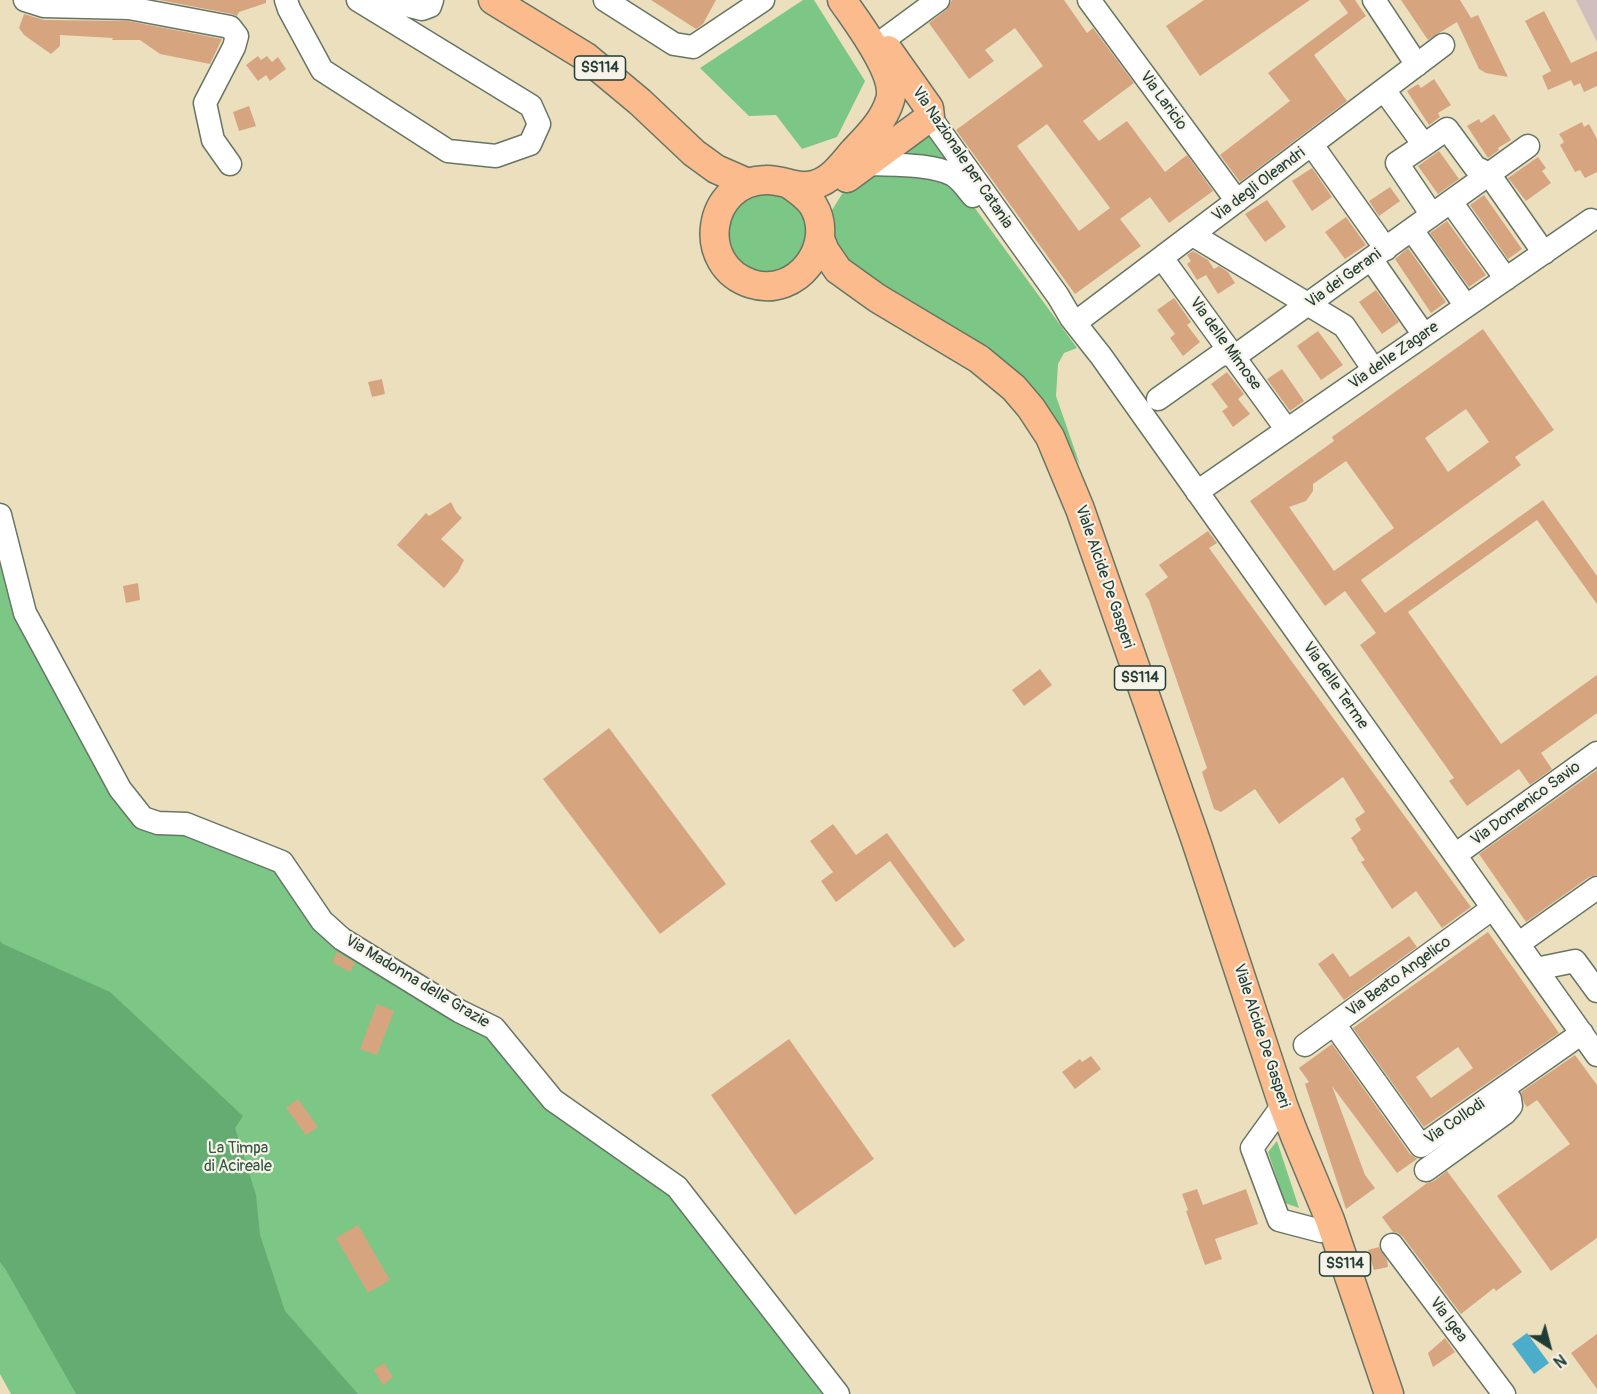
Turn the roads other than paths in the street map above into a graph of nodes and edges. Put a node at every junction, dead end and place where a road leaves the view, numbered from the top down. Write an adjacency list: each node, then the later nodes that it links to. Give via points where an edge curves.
1 (25, 0): 24 (street, via 44,6 129,8 230,27 237,36 234,47 205,103 213,140)
2 (286, 0): 3 (street, via 322,70 448,150 496,156 530,144 538,124 531,106)
3 (357, 0)
4 (387, 0): 5 (street, via 422,9 430,6)
5 (432, 0)
6 (493, 0): 22 (main road, SS114, via 586,57)
7 (605, 0): 8 (street, via 674,44 693,47)
8 (763, 0)
9 (842, 0): 14 (main road)
10 (852, 0): 14 (main road, Via Nazionale per Catania)
11 (938, 0): 14 (street)
12 (1089, 0): 28 (street, Via Laricio)
13 (1374, 0): 16 (street)
14 (878, 44): 18 (main road, Via Nazionale per Catania, via 928,108); 23 (main road, via 889,78 890,100)
15 (1443, 45): 16 (street, Via degli Oleandri)
16 (1417, 65): 17 (street, Via degli Oleandri)
17 (1384, 90): 19 (street, Via degli Oleandri); 20 (street)
18 (930, 117): 23 (main road, via 911,117 884,131); 44 (street, Via Nazionale per Catania)
19 (1312, 145): 28 (street, Via degli Oleandri); 37 (street)
20 (1424, 145): 25 (street, via 1447,129 1476,167); 31 (street, via 1397,163)
21 (1528, 146): 25 (street, Via dei Gerani)
22 (694, 153): 26 (main road, via 716,169); 30 (main road, via 708,176)
23 (863, 154): 27 (main road, via 822,182 807,186); 33 (main road, via 826,200); 44 (street, via 873,164 931,168 962,183 1047,296)
24 (230, 164)
25 (1489, 174): 29 (street, Via dei Gerani); 36 (street)
26 (748, 183): 27 (main road, via 769,179); 30 (main road, via 726,199)
27 (789, 184): 33 (main road, via 813,205)
28 (1237, 201): 35 (street, Via degli Oleandri)
29 (1451, 202): 31 (street, Via dei Gerani); 40 (street)
30 (718, 211): 39 (main road, via 714,226 716,248 738,278 767,286)
31 (1432, 215): 34 (street, Via dei Gerani)
32 (1591, 220): 36 (street, Via delle Zagare)
33 (820, 230): 39 (main road, via 816,254); 41 (main road, via 825,251 838,270)
34 (1412, 230): 37 (street, Via dei Gerani); 43 (street)
35 (1193, 235): 38 (street, Via degli Oleandri); 42 (street)
36 (1544, 253): 40 (street, Via delle Zagare)
37 (1378, 254): 42 (street, Via dei Gerani); 45 (street)
38 (1162, 258): 44 (street, Via degli Oleandri); 46 (street, Via delle Mimose)
39 (796, 278): 41 (main road, via 832,280)
40 (1506, 279): 43 (street, Via delle Zagare)
41 (877, 298): 64 (main road, Viale Alcide De Gasperi / SS114, via 979,358 1014,388 1050,437 1084,520 1196,841)
42 (1309, 304): 46 (street, Via dei Gerani); 47 (street, via 1344,326)
43 (1466, 306): 45 (street, Via delle Zagare)
44 (1073, 320): 50 (street, Via delle Terme)
45 (1424, 335): 47 (street, Via delle Zagare)
46 (1234, 357): 48 (street, Via dei Gerani, via 1223,353); 49 (street, Via delle Mimose)
47 (1374, 370): 49 (street, Via delle Zagare)
48 (1158, 399)
49 (1287, 430): 50 (street, Via delle Zagare)
50 (1197, 492): 53 (street, Via delle Terme)
51 (0, 515): 69 (street, Via Madonna delle Grazie, via 25,613 120,789 143,818 186,824 282,862 322,921 342,939 459,1011 494,1028 553,1100 677,1186)
52 (1597, 753): 53 (street, Via Domenico Savio)
53 (1455, 855): 55 (street, Via delle Terme)
54 (1597, 888): 56 (street)
55 (1493, 908): 56 (street, Via delle Terme); 59 (street, Via Beato Angelico)
56 (1518, 944): 57 (street, Via delle Terme)
57 (1536, 969): 58 (street, via 1575,961); 60 (street, Via delle Terme)
58 (1597, 991)
59 (1334, 1024): 61 (street, Via Beato Angelico); 63 (street, Via Collodi, via 1421,1146)
60 (1582, 1033): 62 (street, Via delle Terme); 63 (street, Via Collodi)
61 (1305, 1045)
62 (1597, 1054)
63 (1502, 1089): 66 (street, via 1511,1106 1505,1113)
64 (1283, 1105): 65 (main road, Viale Alcide De Gasperi / SS114); 67 (street, via 1252,1148 1279,1220)
65 (1295, 1136): 67 (main road, Viale Alcide De Gasperi / SS114); 71 (main road, Viale Alcide De Gasperi / SS114, via 1330,1220)
66 (1426, 1170)
67 (1321, 1231): 70 (main road, Viale Alcide De Gasperi / SS114)
68 (1392, 1245): 72 (street, Via Igea)
69 (838, 1394)
70 (1375, 1394)
71 (1389, 1394)
72 (1504, 1394)

